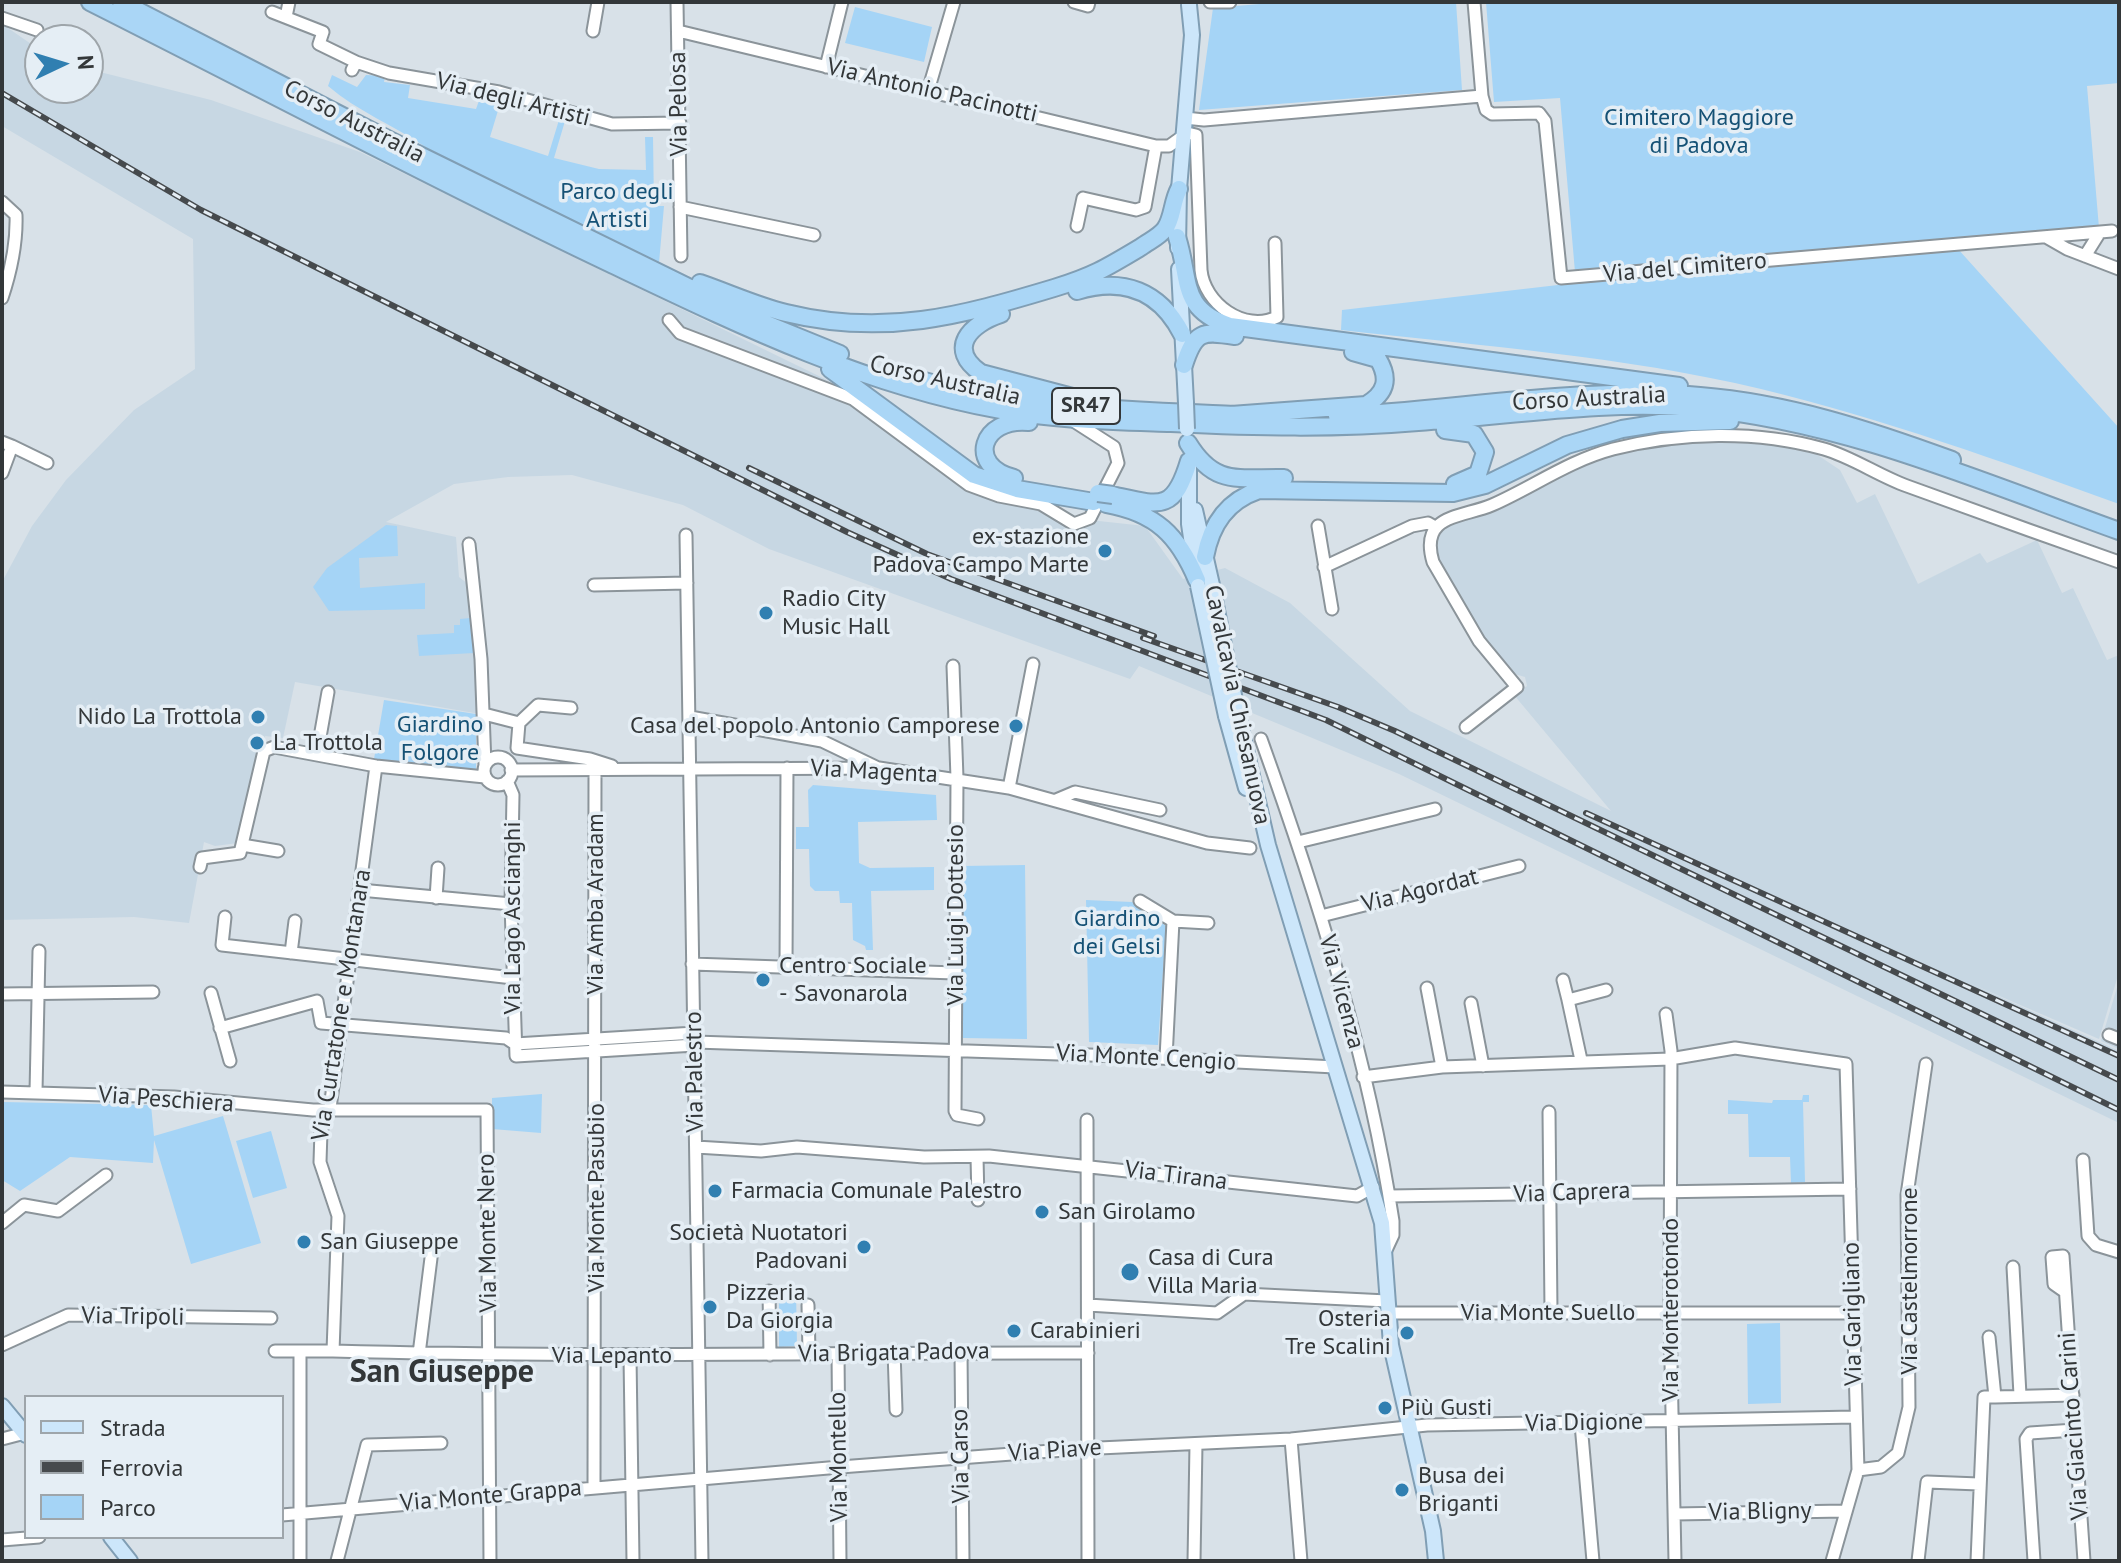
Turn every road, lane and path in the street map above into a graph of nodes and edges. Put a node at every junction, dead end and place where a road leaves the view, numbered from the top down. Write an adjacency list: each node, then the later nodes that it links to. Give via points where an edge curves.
1 (90, 2): 41 (highway, Corso Australia / SR47, via 556,238)
2 (121, 2): 36 (highway, Corso Australia / SR47)
3 (289, 2): 15 (street)
4 (598, 2): 18 (street)
5 (677, 2): 19 (street, Via Pelosa)
6 (842, 2): 20 (street)
7 (954, 2): 21 (street)
8 (1074, 2): 9 (street)
9 (1089, 2)
10 (1210, 2): 11 (street)
11 (1230, 2)
12 (1474, 2): 22 (street)
13 (1189, 3): 24 (main road, Cavalcavia Chiesanuova, via 1192,35)
14 (272, 12): 15 (street)
15 (286, 17): 23 (street, Via degli Artisti, via 323,32 319,44 354,66 499,92 612,124)
16 (2, 18): 17 (street)
17 (24, 26)
18 (593, 31)
19 (678, 31): 20 (street, Via Antonio Pacinotti); 23 (street, Via Pelosa)
20 (826, 67): 21 (street, Via Antonio Pacinotti)
21 (928, 91): 25 (street, Via Antonio Pacinotti)
22 (1482, 96): 24 (street, via 1204,120); 31 (street, Via del Cimitero, via 1492,114 1539,113 1545,121 1561,278)
23 (680, 123): 28 (street, Via Pelosa)
24 (1184, 129): 25 (street, via 1169,146); 26 (main road, Cavalcavia Chiesanuova); 33 (street, via 1196,135 1202,279 1213,301 1236,316 1277,317)
25 (1156, 146): 29 (street, via 1145,207 1136,210 1083,198)
26 (1179, 189): 32 (main road, Cavalcavia Chiesanuova); 36 (highway, via 1162,233 1105,271 971,313 927,321 851,324 806,317)
27 (2, 202): 38 (street, via 16,215 17,232)
28 (680, 207): 30 (street); 34 (street, Via Pelosa)
29 (1077, 226)
30 (814, 235)
31 (2046, 236): 35 (street); 35 (street, Via del Cimitero, via 2106,232)
32 (1177, 237): 40 (main road, Cavalcavia Chiesanuova); 46 (highway, via 1192,301 1209,318 1230,326 1705,389 1782,403)
33 (1275, 243)
34 (681, 256)
35 (2085, 256): 37 (street)
36 (634, 261): 43 (highway, Corso Australia / SR47, via 789,335 918,380 1005,398)
37 (2119, 269)
38 (2, 298)
39 (669, 320): 45 (street, Corso Australia, via 680,333 853,399 969,485 1041,504 1074,524 1090,518 1118,463 1114,447)
40 (1182, 334): 42 (main road, Cavalcavia Chiesanuova); 43 (highway, via 1152,296 1103,284 988,318 966,338 965,357 981,373)
41 (805, 353): 45 (highway, Corso Australia / SR47, via 917,392); 53 (highway, via 974,475 1017,489)
42 (1184, 365): 44 (highway, via 1194,340 1210,332 1367,353 1385,371 1379,398 1366,405); 48 (main road, Cavalcavia Chiesanuova, bridge)
43 (1128, 410): 44 (highway, Corso Australia / SR47)
44 (1231, 415): 46 (highway, Corso Australia / SR47, via 1332,417 1667,394 1758,403)
45 (1069, 418): 47 (highway, Corso Australia / SR47); 53 (highway, via 1002,424 985,443 986,457 1004,475)
46 (1812, 420): 47 (highway, Corso Australia / SR47, via 1621,406); 54 (highway, Corso Australia / SR47); 57 (highway, Corso Australia / SR47); 60 (highway, via 1700,421 1622,429 1567,445 1485,485 1453,493 1259,490 1225,510)
47 (1283, 428): 48 (highway, via 1346,435 1466,430 1483,446 1485,460 1478,474 1454,484 1241,477 1208,470)
48 (1188, 436): 51 (main road, Cavalcavia Chiesanuova)
49 (7, 444): 50 (street); 52 (street)
50 (47, 463)
51 (1189, 470): 53 (highway, via 1173,496 1152,503); 60 (main road, Cavalcavia Chiesanuova); 64 (main road, Cavalcavia Chiesanuova, via 1189,524)
52 (2, 473)
53 (1103, 499): 64 (highway, via 1166,530 1186,552)
54 (2119, 520)
55 (1318, 526): 62 (street)
56 (1435, 527): 61 (street, via 1444,519 1492,505 1566,465 1648,442 1729,436 1825,449 1880,477); 62 (street, via 1412,526); 74 (street, via 1429,549 1433,562 1479,641 1517,687)
57 (2119, 531)
58 (686, 535): 63 (street, Via Palestro)
59 (469, 544): 71 (street)
60 (1205, 557): 64 (main road, Cavalcavia Chiesanuova)
61 (2119, 562)
62 (1324, 567): 66 (street)
63 (687, 583): 65 (street); 72 (street, Via Palestro)
64 (1202, 584): 94 (main road, Cavalcavia Chiesanuova, bridge, via 1252,807)
65 (594, 585)
66 (1332, 609)
67 (1033, 664): 88 (street)
68 (953, 666): 87 (street, Via Luigi Dottesio)
69 (328, 692): 77 (street)
70 (571, 708): 73 (street, via 538,705)
71 (484, 714): 73 (street); 76 (street)
72 (690, 717): 81 (street, via 822,741); 84 (street, Via Palestro)
73 (519, 723): 83 (street, via 517,748)
74 (1466, 727)
75 (1261, 739): 92 (street, Via Vicenza)
76 (487, 742): 78 (street); 85 (street)
77 (317, 754): 79 (street); 93 (street, via 274,747 264,751)
78 (499, 758): 85 (street); 86 (street, via 508,763)
79 (376, 766): 85 (street); 100 (street, Via Curtatone e Montanara)
80 (787, 768): 81 (street, Via Magenta); 84 (street, Via Magenta); 113 (street)
81 (879, 768): 87 (street, Via Magenta)
82 (595, 769): 83 (street, Via Magenta); 86 (street, Via Magenta); 129 (street, Via Amba Aradam)
83 (619, 769): 84 (street, Via Magenta)
84 (690, 769): 112 (street, Via Palestro)
85 (485, 771): 86 (street, Via Magenta, via 495,785)
86 (509, 776): 103 (street, Via Lago Ascianghi)
87 (957, 778): 88 (street, Via Magenta); 114 (street, Via Luigi Dottesio)
88 (1009, 788): 89 (street, Via Magenta)
89 (1056, 800): 91 (street, Via Magenta, via 1075,792); 95 (street, Via Magenta, via 1207,843)
90 (1435, 809): 92 (street)
91 (1160, 810)
92 (1298, 842): 104 (street, Via Vicenza)
93 (242, 845): 96 (street); 98 (street, via 240,853 202,858)
94 (1268, 845): 138 (main road, Via Vicenza)
95 (1250, 848)
96 (278, 851)
97 (1519, 866): 104 (street, Via Agordat)
98 (200, 867)
99 (438, 868): 101 (street)
100 (360, 890): 101 (street); 111 (street, Via Curtatone e Montanara)
101 (436, 898): 103 (street)
102 (1140, 901): 107 (street)
103 (511, 904): 115 (street, Via Lago Ascianghi)
104 (1321, 916): 140 (street, Via Vicenza)
105 (225, 917): 110 (street, via 222,945)
106 (295, 921): 110 (street)
107 (1173, 921): 108 (street); 132 (street)
108 (1208, 923)
109 (39, 951): 122 (street)
110 (291, 953): 111 (street)
111 (350, 961): 115 (street); 126 (street, Via Curtatone e Montanara)
112 (692, 964): 113 (street); 128 (street, Via Palestro)
113 (786, 967): 114 (street)
114 (955, 973): 131 (street, Via Luigi Dottesio)
115 (513, 978): 130 (street, Via Lago Ascianghi)
116 (1563, 980): 123 (street)
117 (1427, 988): 139 (street)
118 (1606, 990): 123 (street)
119 (153, 992): 122 (street)
120 (211, 993): 127 (street)
121 (2, 994): 122 (street)
122 (38, 994): 142 (street)
123 (1568, 1000): 134 (street)
124 (1471, 1003): 137 (street)
125 (1666, 1014): 133 (street, Via Monterotondo)
126 (342, 1025): 127 (street, via 321,1023 317,1001); 130 (street, Via Monte Cengio, via 506,1038); 143 (street, Via Curtatone e Montanara)
127 (220, 1028): 135 (street)
128 (695, 1040): 129 (street, Via Monte Cengio); 131 (street, Via Monte Cengio); 148 (street, Via Palestro)
129 (596, 1044): 130 (street, Via Monte Cengio); 188 (street, Via Monte Pasubio)
130 (516, 1050)
131 (957, 1051): 132 (street, Via Monte Cengio); 146 (street, via 956,1113)
132 (1166, 1058): 138 (street, Via Monte Cengio)
133 (1670, 1059): 134 (street); 154 (street, Via Garigliano, via 1735,1048 1846,1064); 155 (street, Via Monterotondo)
134 (1581, 1060): 137 (street)
135 (230, 1061)
136 (1926, 1064): 207 (street, Via Castelmorrone, via 1907,1195 1909,1407 1898,1453 1881,1467)
137 (1483, 1066): 139 (street)
138 (1335, 1067): 153 (main road, Via Vicenza)
139 (1442, 1067): 140 (street)
140 (1363, 1077): 157 (street, Via Vicenza)
141 (2, 1092): 142 (street, Via Peschiera)
142 (36, 1092): 143 (street, Via Peschiera)
143 (330, 1108): 144 (street, Via Peschiera); 177 (street, Via Curtatone e Montanara, via 321,1131 320,1162 338,1216)
144 (487, 1110): 185 (street, Via Monte Nero)
145 (1549, 1112): 156 (street)
146 (978, 1119)
147 (1087, 1120): 151 (street)
148 (696, 1147): 149 (street, Via Tirana); 187 (street, Via Palestro)
149 (977, 1157): 151 (street, Via Tirana); 158 (street)
150 (2083, 1160): 162 (street, via 2088,1236 2096,1245)
151 (1087, 1165): 153 (street, Via Tirana, via 1362,1196); 167 (street)
152 (106, 1175): 159 (street, via 58,1211 24,1205)
153 (1373, 1187): 161 (main road, Via Vicenza)
154 (1850, 1189): 155 (street, Via Caprera); 171 (street, Via Garigliano)
155 (1671, 1192): 156 (street, Via Caprera); 170 (street, Via Monterotondo)
156 (1550, 1194): 157 (street, Via Caprera); 169 (street)
157 (1389, 1196): 161 (street, Via Vicenza, via 1393,1235)
158 (978, 1200)
159 (2, 1223)
160 (433, 1242): 182 (street)
161 (1386, 1250): 168 (main road, Via Vicenza)
162 (2119, 1252)
163 (2013, 1267): 189 (street)
164 (769, 1291): 184 (street)
165 (2064, 1291): 190 (street, Via Giacinto Carini)
166 (808, 1305): 183 (street)
167 (1088, 1305): 168 (street, via 1217,1313 1244,1294); 181 (street)
168 (1387, 1307): 169 (street, Via Monte Suello); 198 (main road, Via Vicenza)
169 (1551, 1311): 170 (street, Via Monte Suello)
170 (1670, 1313): 171 (street, Via Monte Suello); 195 (street, Via Monterotondo)
171 (1853, 1313): 194 (street, Via Garigliano)
172 (271, 1318): 174 (street, Via Tripoli, via 68,1315)
173 (1989, 1337): 191 (street)
174 (2, 1345)
175 (275, 1351): 176 (street, Via Lepanto)
176 (300, 1351): 177 (street, Via Lepanto); 215 (street)
177 (333, 1351): 182 (street, Via Lepanto)
178 (894, 1351): 179 (street, Via Brigata Padova); 180 (street, Via Brigata Padova); 193 (street)
179 (961, 1352): 181 (street, Via Brigata Padova); 205 (street, Via Carso)
180 (838, 1353): 183 (street, Via Brigata Padova); 206 (street, Via Montello)
181 (1088, 1353): 204 (street)
182 (419, 1354): 185 (street, Via Lepanto)
183 (809, 1354): 184 (street, Via Brigata Padova)
184 (770, 1355): 187 (street, Via Brigata Padova)
185 (489, 1356): 188 (street, Via Lepanto); 212 (street, Via Monte Nero)
186 (630, 1356): 187 (street, Via Lepanto); 188 (street, Via Lepanto); 210 (street)
187 (700, 1356): 208 (street, Via Palestro)
188 (596, 1357): 211 (street, Via Monte Pasubio)
189 (2020, 1395): 190 (street); 191 (street)
190 (2073, 1395): 199 (street, Via Giacinto Carini)
191 (1995, 1397): 209 (street, via 1984,1397)
192 (2, 1406): 197 (main road)
193 (896, 1410)
194 (1855, 1417): 195 (street, Via Digione); 207 (street, Via Garigliano)
195 (1671, 1421): 196 (street, Via Digione); 216 (street, Via Monterotondo)
196 (1581, 1424): 198 (street, Via Digione); 236 (street)
197 (23, 1426): 200 (street)
198 (1409, 1427): 201 (street, Via Piave); 218 (main road, Via Vicenza)
199 (2075, 1430): 240 (street, via 2030,1433 2026,1439); 241 (street, Via Giacinto Carini)
200 (2, 1439)
201 (1291, 1439): 203 (street, Via Piave); 233 (street)
202 (441, 1443): 213 (street, via 367,1445)
203 (1196, 1444): 204 (street, Via Piave); 232 (street)
204 (1087, 1449): 205 (street, Via Piave); 231 (street)
205 (961, 1458): 206 (street, Via Piave); 230 (street, Via Carso)
206 (840, 1467): 208 (street, Via Piave); 229 (street, Via Montello)
207 (1858, 1470): 214 (street, Via Garigliano)
208 (701, 1479): 210 (street, Via Monte Grappa); 228 (street, Via Palestro)
209 (1979, 1484): 222 (street); 239 (street, via 1927,1482)
210 (632, 1485): 211 (street, Via Monte Grappa); 227 (street)
211 (594, 1487): 212 (street, Via Monte Grappa)
212 (489, 1496): 213 (street, Via Monte Grappa); 226 (street, Via Monte Nero)
213 (351, 1508): 215 (street, Via Monte Grappa); 225 (street)
214 (1844, 1511): 216 (street, Via Bligny); 238 (street, Via Garigliano)
215 (300, 1513): 217 (street, Via Monte Grappa); 224 (street)
216 (1675, 1514): 237 (street, Via Monterotondo)
217 (284, 1515)
218 (1433, 1531): 234 (main road, Via Vicenza); 235 (main road, Via Vicenza)
219 (24, 1538): 221 (street)
220 (113, 1539): 223 (main road)
221 (2, 1540)
222 (1977, 1558)
223 (130, 1561)
224 (300, 1561)
225 (337, 1561)
226 (490, 1561)
227 (633, 1561)
228 (702, 1561)
229 (840, 1561)
230 (963, 1561)
231 (1088, 1561)
232 (1194, 1561)
233 (1301, 1561)
234 (1436, 1561)
235 (1443, 1561)
236 (1593, 1561)
237 (1675, 1561)
238 (1832, 1561)
239 (1918, 1561)
240 (2034, 1561)
241 (2084, 1561)

